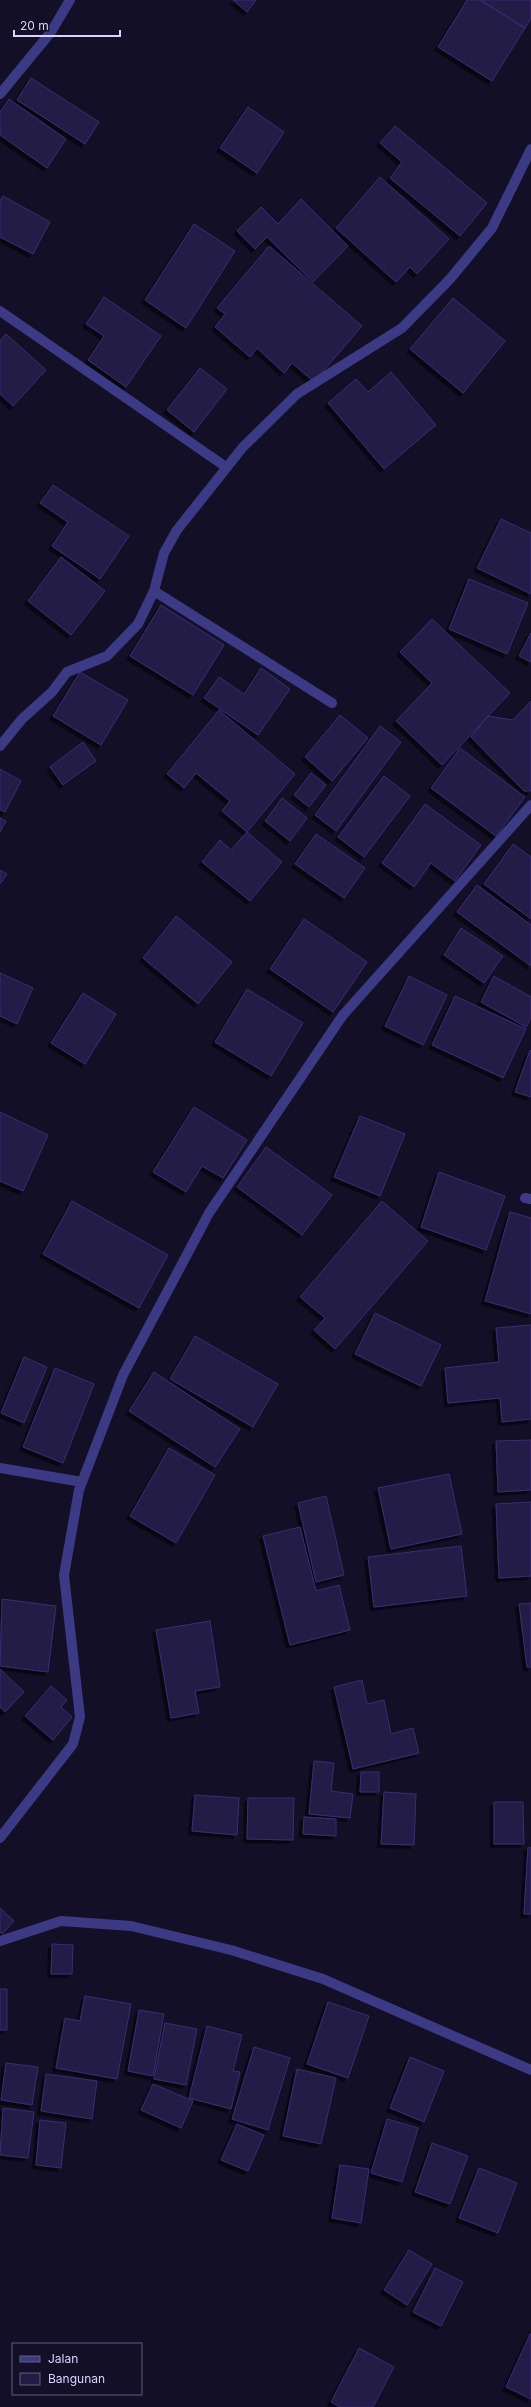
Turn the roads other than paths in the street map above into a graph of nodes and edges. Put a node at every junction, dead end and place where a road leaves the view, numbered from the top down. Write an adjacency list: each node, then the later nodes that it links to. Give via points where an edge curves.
1 (70, 0): 2 (street, via 51,32)
2 (0, 94)
3 (531, 149): 5 (street, via 492,228 450,280 402,328 297,394)
4 (0, 311): 5 (street)
5 (226, 467): 6 (street, via 177,530 164,553)
6 (154, 591): 7 (street); 8 (street, via 138,624 107,656 66,672 52,692 22,720)
7 (332, 703)
8 (0, 746)
9 (531, 805): 11 (street, via 343,1015 209,1213 123,1375)
10 (0, 1468): 11 (street)
11 (82, 1482): 12 (street, via 64,1575 80,1717 73,1744)
12 (0, 1838)
13 (0, 1941): 14 (street, via 60,1921 131,1926 230,1950 323,1979)
14 (531, 2070)

